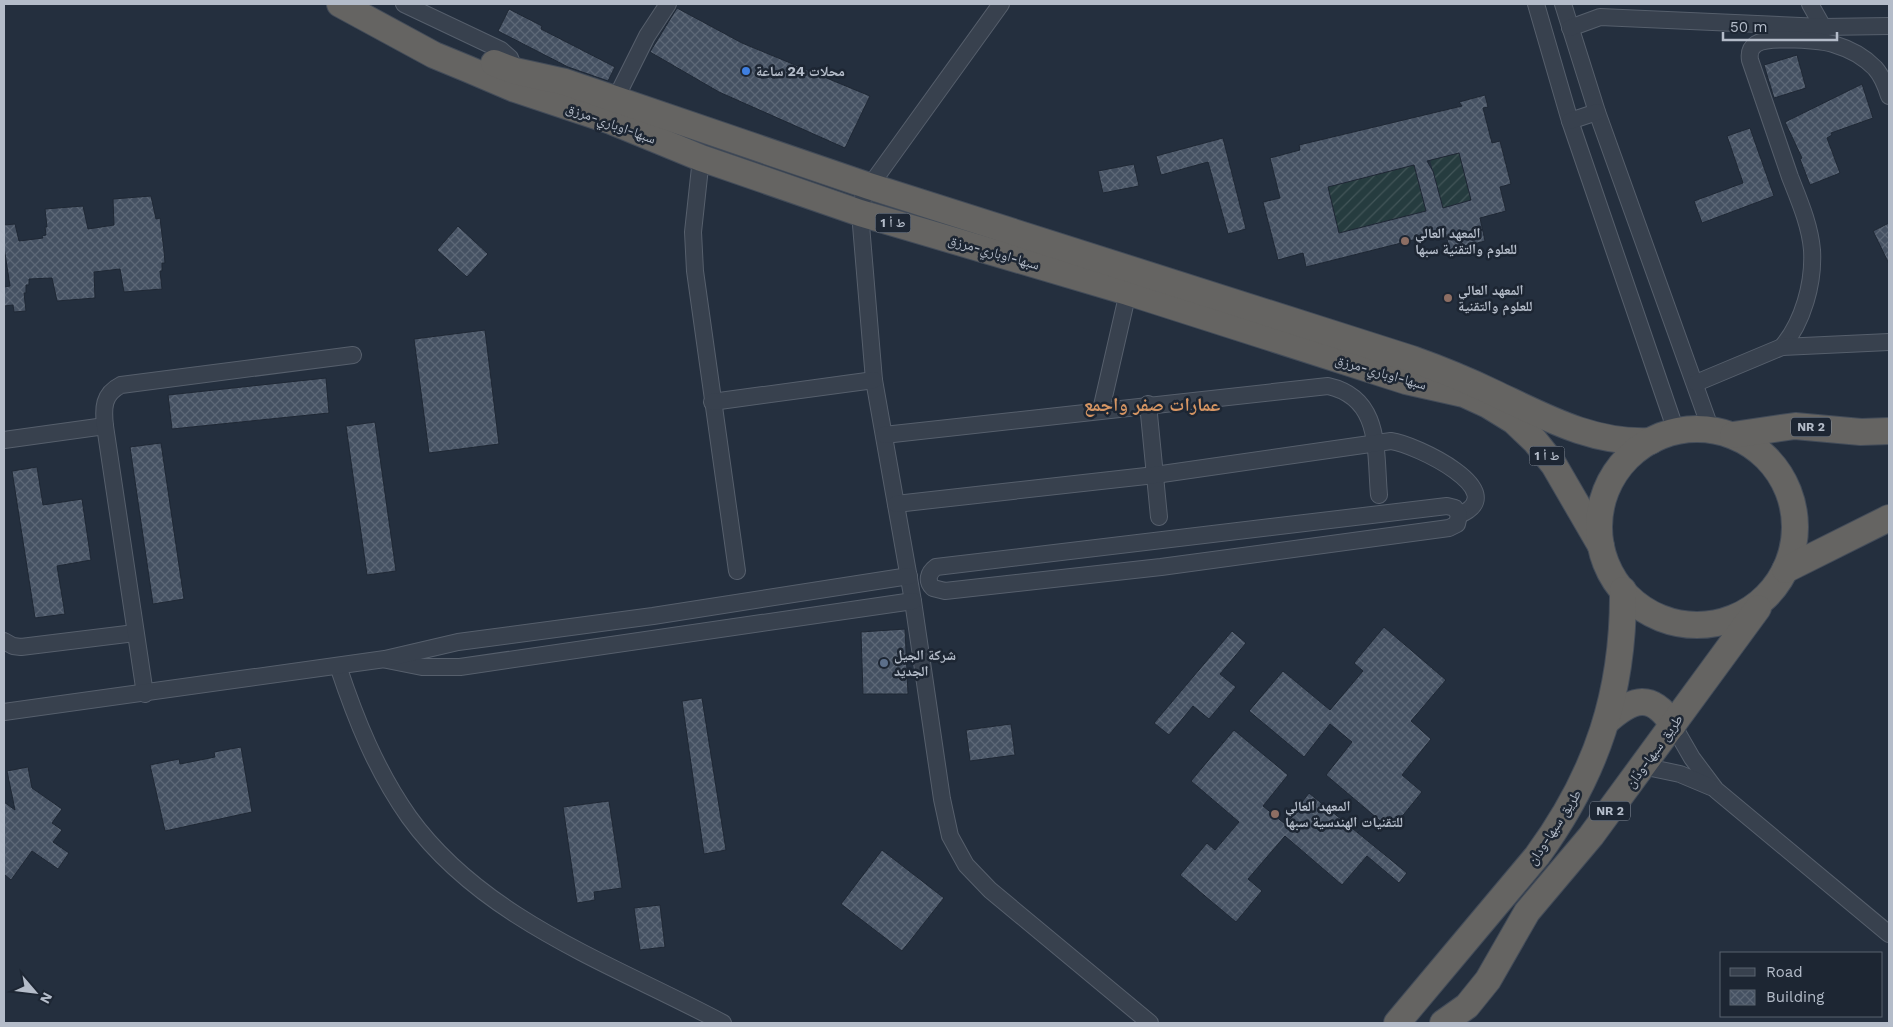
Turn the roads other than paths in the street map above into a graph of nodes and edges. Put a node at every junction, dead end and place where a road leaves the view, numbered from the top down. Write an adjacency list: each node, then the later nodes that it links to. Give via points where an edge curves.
1 (340, 4): 19 (highway, سبها-اوباري-مرزق / ط أ 1, via 434,55 515,89 610,121)
2 (372, 4): 14 (highway, سبها-اوباري-مرزق / ط أ 1, via 437,38)
3 (404, 4): 14 (street, via 501,50 510,58)
4 (668, 4): 16 (street, via 647,36)
5 (1001, 4): 20 (street)
6 (1536, 4): 18 (street)
7 (1563, 4): 13 (street)
8 (1622, 4): 10 (street)
9 (1810, 4): 12 (street)
10 (1600, 16): 12 (street); 13 (street)
11 (1889, 26): 12 (street)
12 (1822, 27)
13 (1570, 28): 17 (street)
14 (515, 71): 16 (highway, سبها-اوباري-مرزق / ط أ 1, via 565,82)
15 (1889, 96): 24 (street, via 1876,69 1837,45 1807,40 1766,41 1756,44 1750,51 1750,60 1804,216 1812,250 1804,306 1795,332)
16 (616, 100): 20 (highway, سبها-اوباري-مرزق / ط أ 1)
17 (1597, 112): 18 (street); 27 (street)
18 (1570, 121): 33 (street)
19 (701, 158): 21 (highway, سبها-اوباري-مرزق / ط أ 1); 29 (street, via 693,232 694,258)
20 (869, 186): 21 (street); 28 (highway, سبها-اوباري-مرزق / ط أ 1, via 1412,359)
21 (860, 213): 22 (highway, سبها-اوباري-مرزق / ط أ 1); 26 (street)
22 (1128, 292): 28 (highway, سبها-اوباري-مرزق / ط أ 1, via 1406,381); 31 (street)
23 (1889, 342): 24 (street)
24 (1782, 347): 27 (street)
25 (354, 355): 32 (street, via 121,385 114,388 104,402)
26 (874, 380): 29 (street); 36 (street)
27 (1696, 383): 35 (street)
28 (1467, 388): 38 (highway, سبها-اوباري-مرزق / ط أ 1, via 1575,430 1614,440); 47 (highway, سبها-اوباري-مرزق / ط أ 1, via 1514,421 1535,442 1558,472)
29 (712, 402): 50 (street)
30 (1148, 404): 31 (street); 39 (street, via 1328,386 1347,392 1362,405 1372,423); 40 (street)
31 (1100, 410): 36 (street)
32 (105, 426): 37 (street); 56 (street)
33 (1676, 431): 35 (highway); 38 (highway)
34 (1889, 431): 35 (highway, NR 2, via 1794,426)
35 (1722, 432): 49 (highway, via 1757,448 1779,473 1788,491 1794,510 1795,530)
36 (884, 435): 42 (street)
37 (4, 440)
38 (1651, 441): 47 (highway, via 1620,467 1606,492 1600,518)
39 (1374, 444): 40 (street); 41 (street); 43 (street, via 1391,441 1418,449 1471,484 1476,493 1475,504)
40 (1155, 475): 42 (street); 44 (street)
41 (1379, 495)
42 (896, 504): 51 (street)
43 (1459, 515): 46 (street, via 1454,508 1447,506); 48 (street, via 1457,524 1449,528)
44 (1159, 517)
45 (1889, 518): 49 (highway)
46 (1159, 540): 48 (street); 48 (street, via 936,567 930,573 929,581 940,592)
47 (1601, 546): 52 (highway, via 1613,577)
48 (1161, 566)
49 (1785, 570): 53 (highway)
50 (737, 571)
51 (909, 576): 54 (street); 55 (street)
52 (1622, 590): 53 (highway, via 1639,606 1659,617 1704,625 1733,618); 65 (highway, طريق سبها-ودان / NR 2, via 1621,652)
53 (1770, 592): 66 (highway, طريق سبها-ودّان / NR 2)
54 (913, 600): 58 (street); 71 (street, via 944,812 957,851 990,890)
55 (653, 616): 57 (street); 58 (street)
56 (135, 633): 59 (street, via 21,646); 63 (street)
57 (522, 633): 60 (street); 61 (street, via 437,646)
58 (655, 638): 60 (street)
59 (4, 641)
60 (526, 657): 61 (street, via 460,668)
61 (385, 659): 62 (street)
62 (338, 666): 63 (street); 70 (street, via 362,734 387,783 410,817 454,866 512,910 560,939)
63 (145, 694): 64 (street)
64 (4, 712)
65 (1607, 721): 66 (highway, via 1629,704 1639,701 1658,706); 72 (highway, طريق سبها-ودان / NR 2, via 1585,778 1555,831 1518,881)
66 (1673, 724): 67 (highway, طريق سبها-ودّان / NR 2); 68 (street, via 1692,758)
67 (1642, 766): 68 (street, via 1680,774); 73 (highway, طريق سبها-ودّان / NR 2, via 1591,836 1527,912 1488,980 1467,1006)
68 (1716, 790): 69 (street)
69 (1889, 934)
70 (724, 1023)
71 (1150, 1023)
72 (1397, 1023)
73 (1443, 1023)

